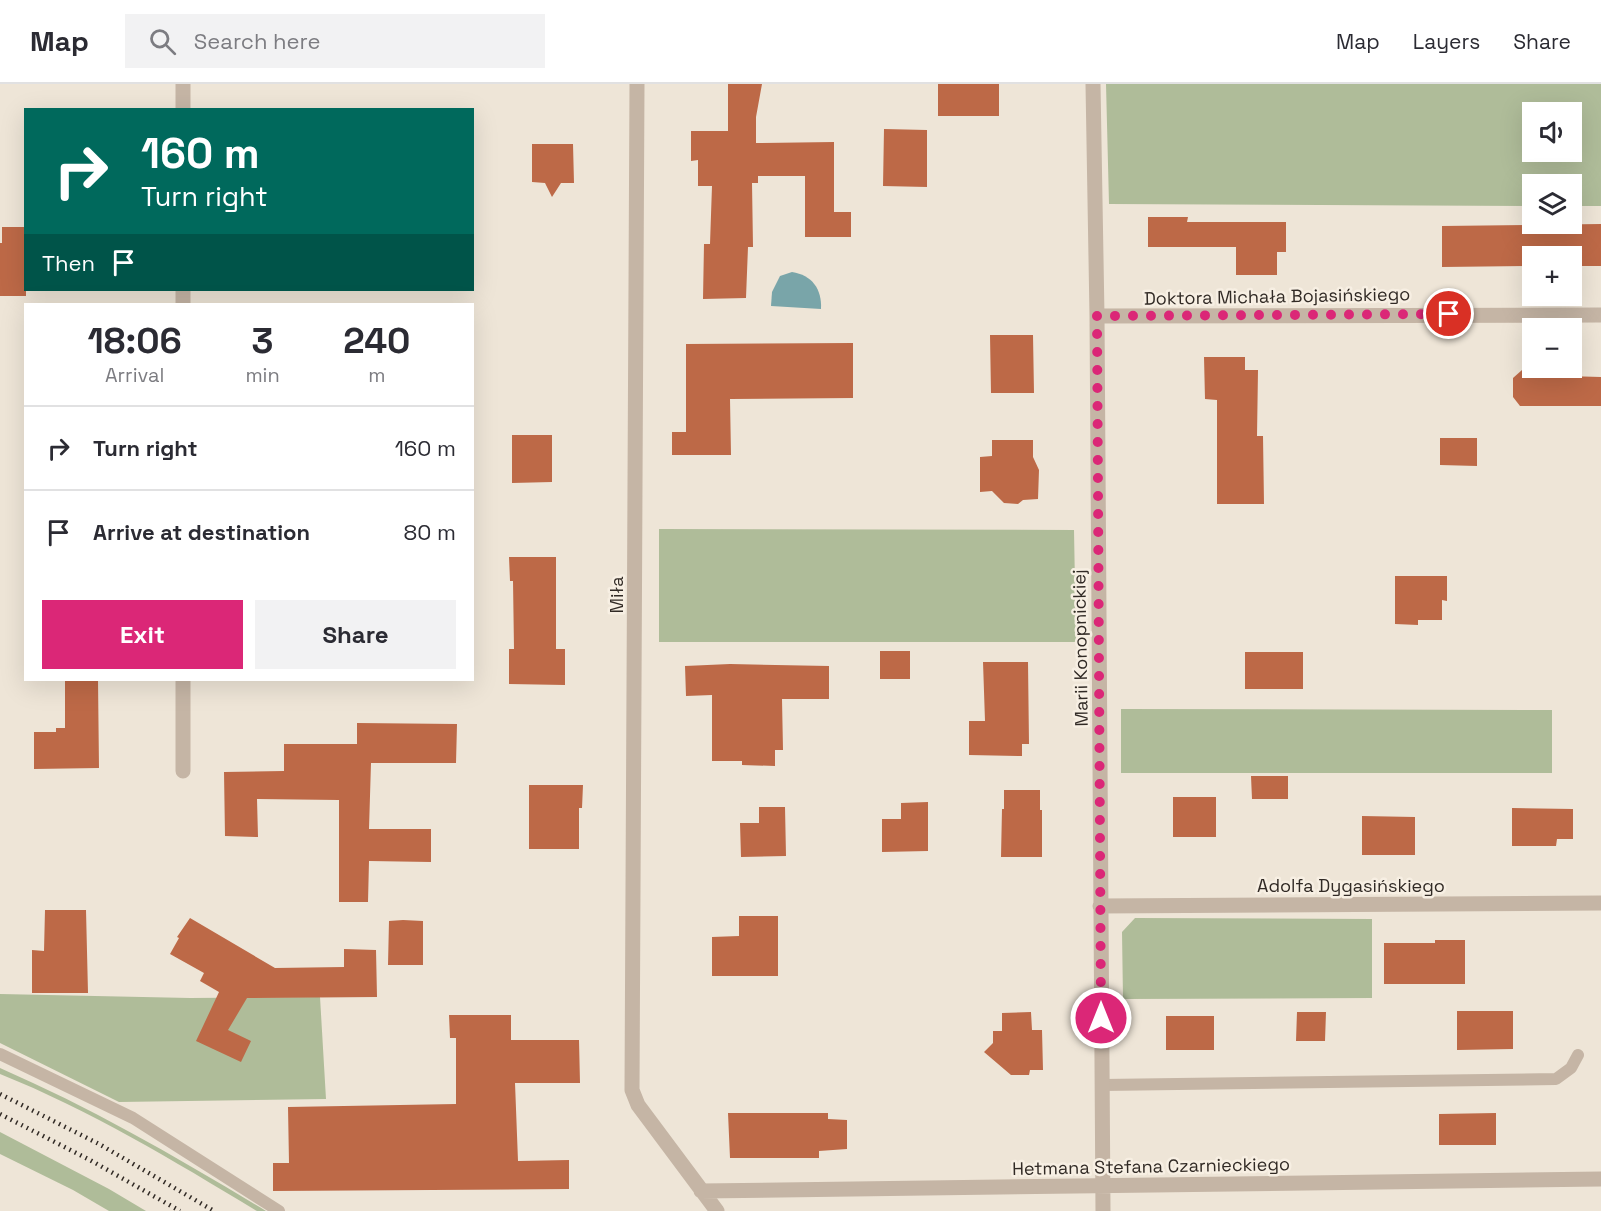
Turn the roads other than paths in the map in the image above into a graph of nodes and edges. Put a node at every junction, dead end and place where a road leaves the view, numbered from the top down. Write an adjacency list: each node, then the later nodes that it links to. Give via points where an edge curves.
1 (183, 84): 4 (street)
2 (637, 84): 16 (street, Miła, via 632,1090 638,1106)
3 (1093, 84): 6 (street, Marii Konopnickiej)
4 (183, 108)
5 (1601, 315): 6 (street, Doktora Michała Bojasińskiego)
6 (1097, 316): 10 (street, Marii Konopnickiej)
7 (183, 681): 8 (street)
8 (183, 771)
9 (1601, 903): 10 (street, Adolfa Dygasińskiego)
10 (1100, 906): 13 (street, Marii Konopnickiej)
11 (0, 1054): 17 (lane, via 133,1118)
12 (1578, 1055): 13 (lane, via 1571,1068 1556,1079)
13 (1102, 1085): 15 (street, Marii Konopnickiej)
14 (1601, 1179): 15 (street, Hetmana Stefana Czarnieckiego)
15 (1102, 1185): 16 (street, Hetmana Stefana Czarnieckiego); 19 (street, Marii Konopnickiej)
16 (701, 1191): 18 (street)
17 (279, 1211)
18 (717, 1211)
19 (1103, 1211)

